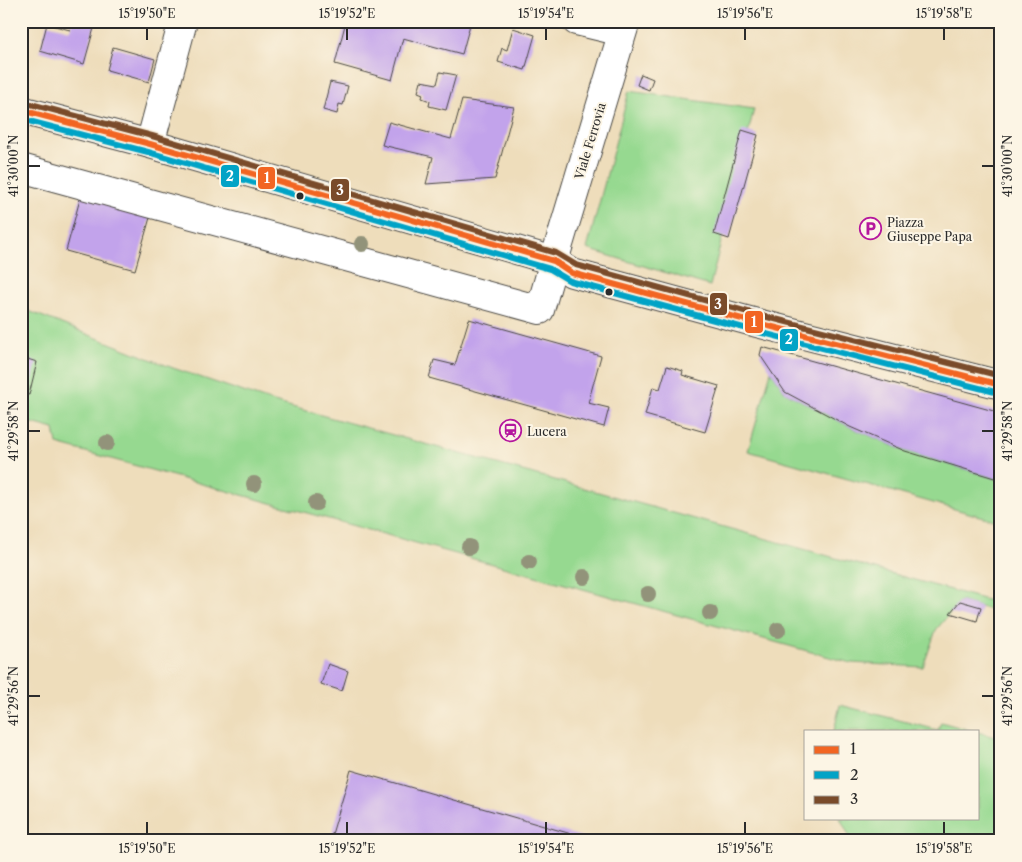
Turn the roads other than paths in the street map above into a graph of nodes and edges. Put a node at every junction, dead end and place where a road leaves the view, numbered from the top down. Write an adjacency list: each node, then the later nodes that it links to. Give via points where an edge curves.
1 (183, 21): 5 (main road)
2 (576, 21): 3 (main road)
3 (624, 27): 7 (main road, Viale Ferrovia)
4 (21, 110): 5 (main road)
5 (150, 144): 7 (main road)
6 (21, 168): 7 (main road, Viale Ferrovia, via 540,310)
7 (554, 260): 8 (main road, via 572,273)
8 (1001, 385)

